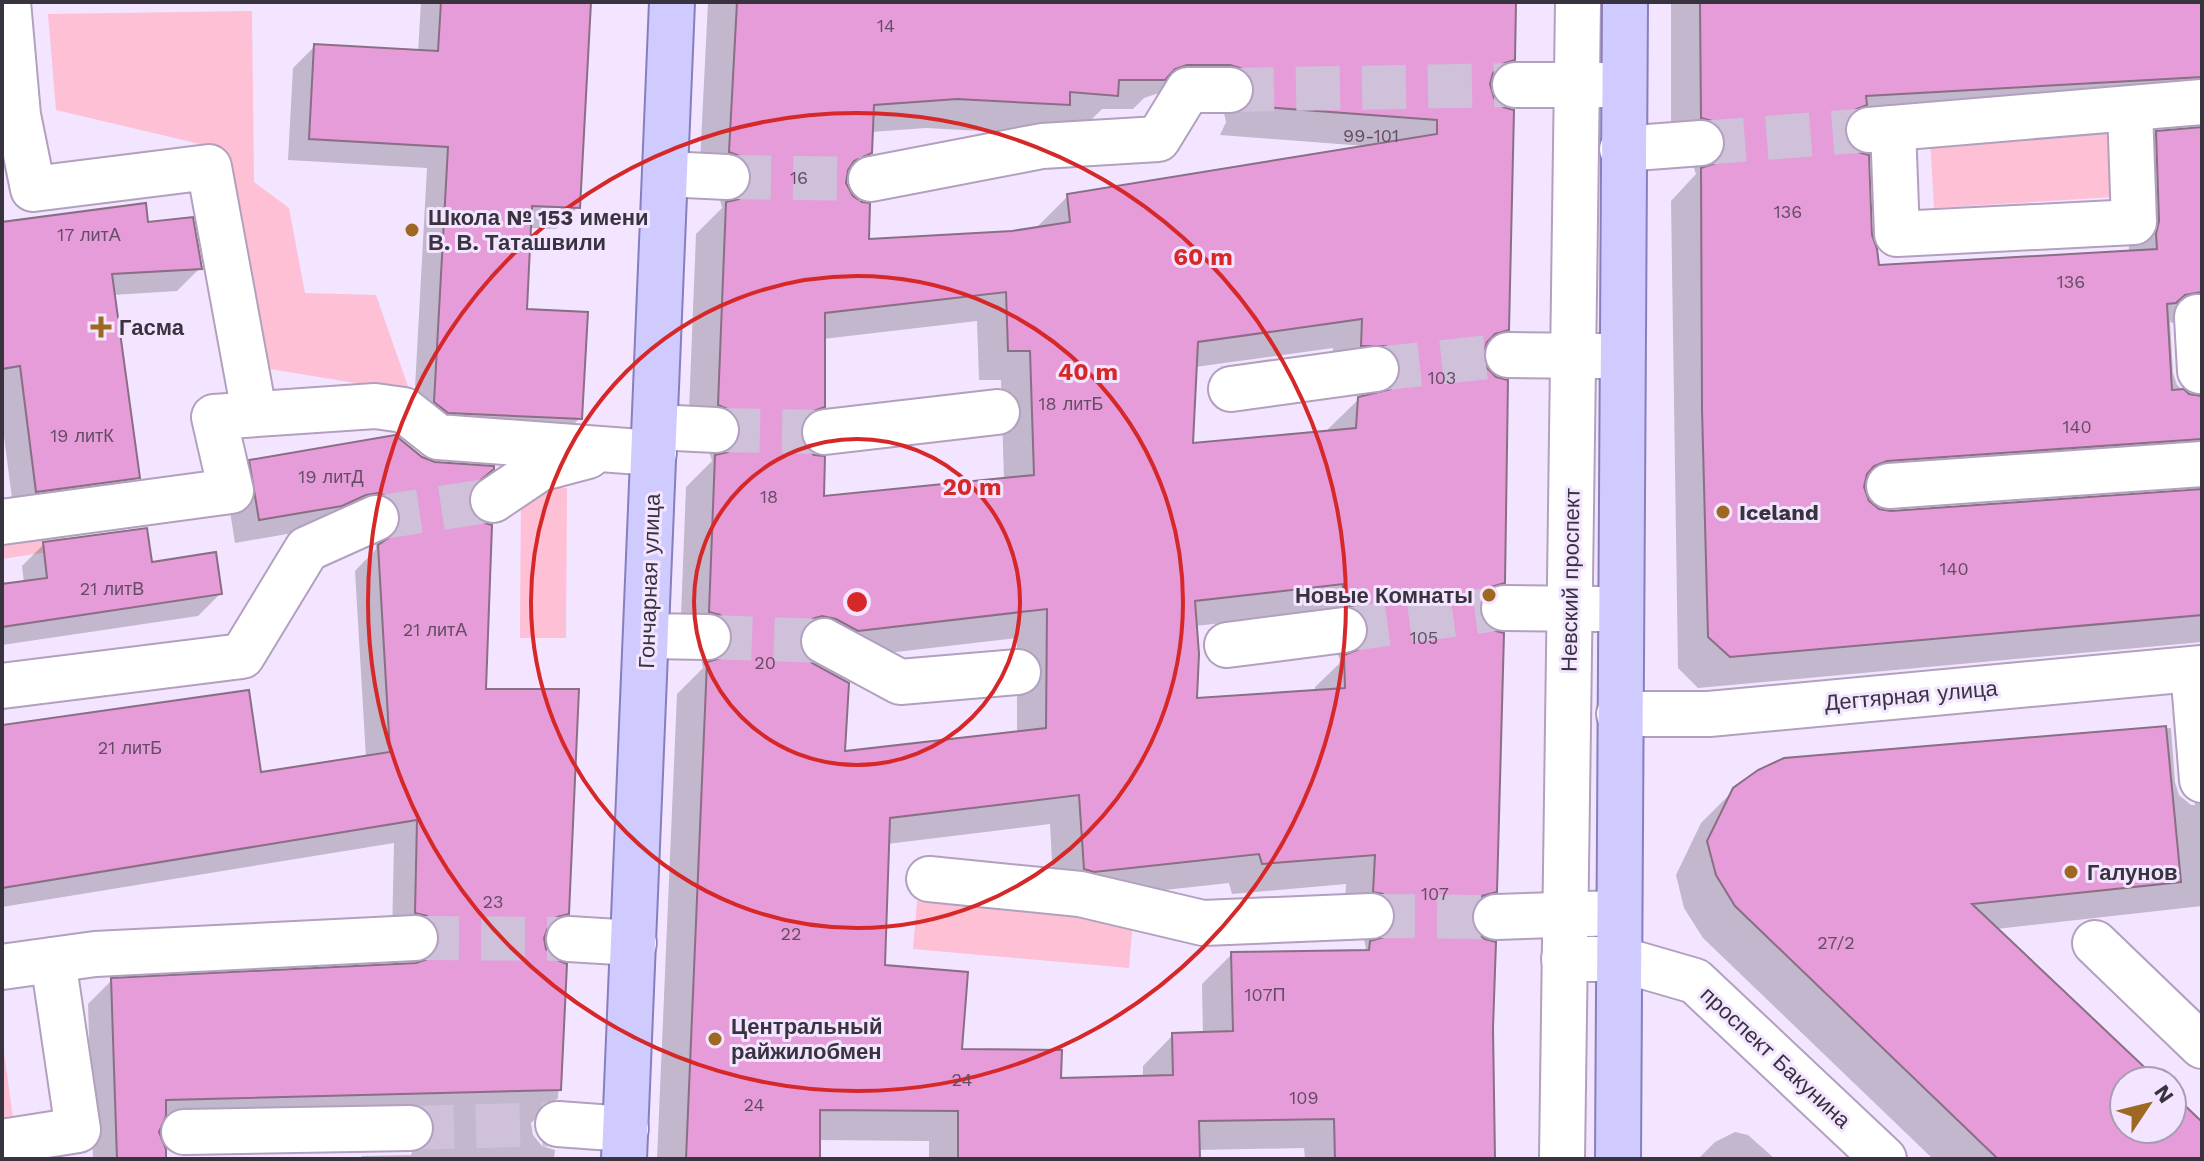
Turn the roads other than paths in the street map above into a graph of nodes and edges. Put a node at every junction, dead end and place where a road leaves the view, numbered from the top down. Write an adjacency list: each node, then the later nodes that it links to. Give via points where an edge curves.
1 (8, 2): 23 (street, via 18,115 33,189 209,167)
2 (672, 2): 13 (main road, Гончарная улица)
3 (1578, 2): 6 (street, Невский проспект)
4 (1625, 2): 7 (main road)
5 (1515, 85): 6 (street)
6 (1577, 85): 7 (street); 18 (street, Невский проспект)
7 (1624, 85): 12 (main road)
8 (1230, 90): 15 (street, via 1188,90 1158,139 1042,146)
9 (2202, 102): 10 (street)
10 (2130, 109): 10 (street, via 1881,129 1897,234 2134,222)
11 (1701, 143): 12 (street)
12 (1622, 149): 19 (main road)
13 (665, 174): 14 (street); 27 (main road, Гончарная улица)
14 (727, 177)
15 (871, 179)
16 (2202, 317): 21 (street, via 2197,317)
17 (1508, 355): 18 (street)
18 (1573, 356): 19 (street); 35 (street, Невский проспект)
19 (1621, 357): 36 (main road)
20 (1376, 369): 22 (street)
21 (2200, 371)
22 (1231, 389)
23 (254, 412): 28 (street, via 375,406 404,410 438,437); 33 (street, via 214,417 231,491)
24 (997, 412): 26 (street)
25 (716, 430): 27 (street)
26 (825, 432)
27 (655, 440): 28 (street); 38 (main road, Гончарная улица)
28 (609, 450): 31 (street, via 539,469)
29 (2202, 464): 30 (street)
30 (1889, 486)
31 (493, 500)
32 (376, 518): 44 (street, via 307,549 242,656)
33 (2, 522)
34 (1504, 608): 35 (street)
35 (1569, 609): 36 (street); 49 (street, Невский проспект)
36 (1620, 609): 45 (main road)
37 (1344, 630): 41 (street)
38 (646, 636): 39 (street); 54 (main road, Гончарная улица)
39 (708, 637)
40 (824, 641): 43 (street, via 900,682)
41 (1227, 645)
42 (2197, 669): 45 (street, Дегтярная улица, via 1709,714); 46 (street)
43 (1018, 672)
44 (2, 686)
45 (1619, 714): 48 (main road)
46 (2202, 780)
47 (929, 879): 50 (street, via 1080,894 1203,923)
48 (1619, 913): 49 (street); 57 (main road)
49 (1566, 914): 51 (street); 56 (street, Невский проспект)
50 (1371, 916)
51 (1496, 917)
52 (415, 938): 58 (street)
53 (569, 939): 54 (street)
54 (634, 943): 65 (main road, Гончарная улица)
55 (2095, 943): 60 (street)
56 (1564, 959): 57 (street, проспект Бакунина); 66 (street, Невский проспект)
57 (1619, 959): 67 (main road); 68 (street, проспект Бакунина, via 1695,981)
58 (53, 960): 59 (street); 64 (street, via 78,1130)
59 (2, 967)
60 (2200, 1040)
61 (558, 1124): 65 (street)
62 (410, 1128): 63 (street)
63 (184, 1132)
64 (2, 1142)
65 (625, 1144)
66 (1562, 1159)
67 (1618, 1159)
68 (1884, 1159)

